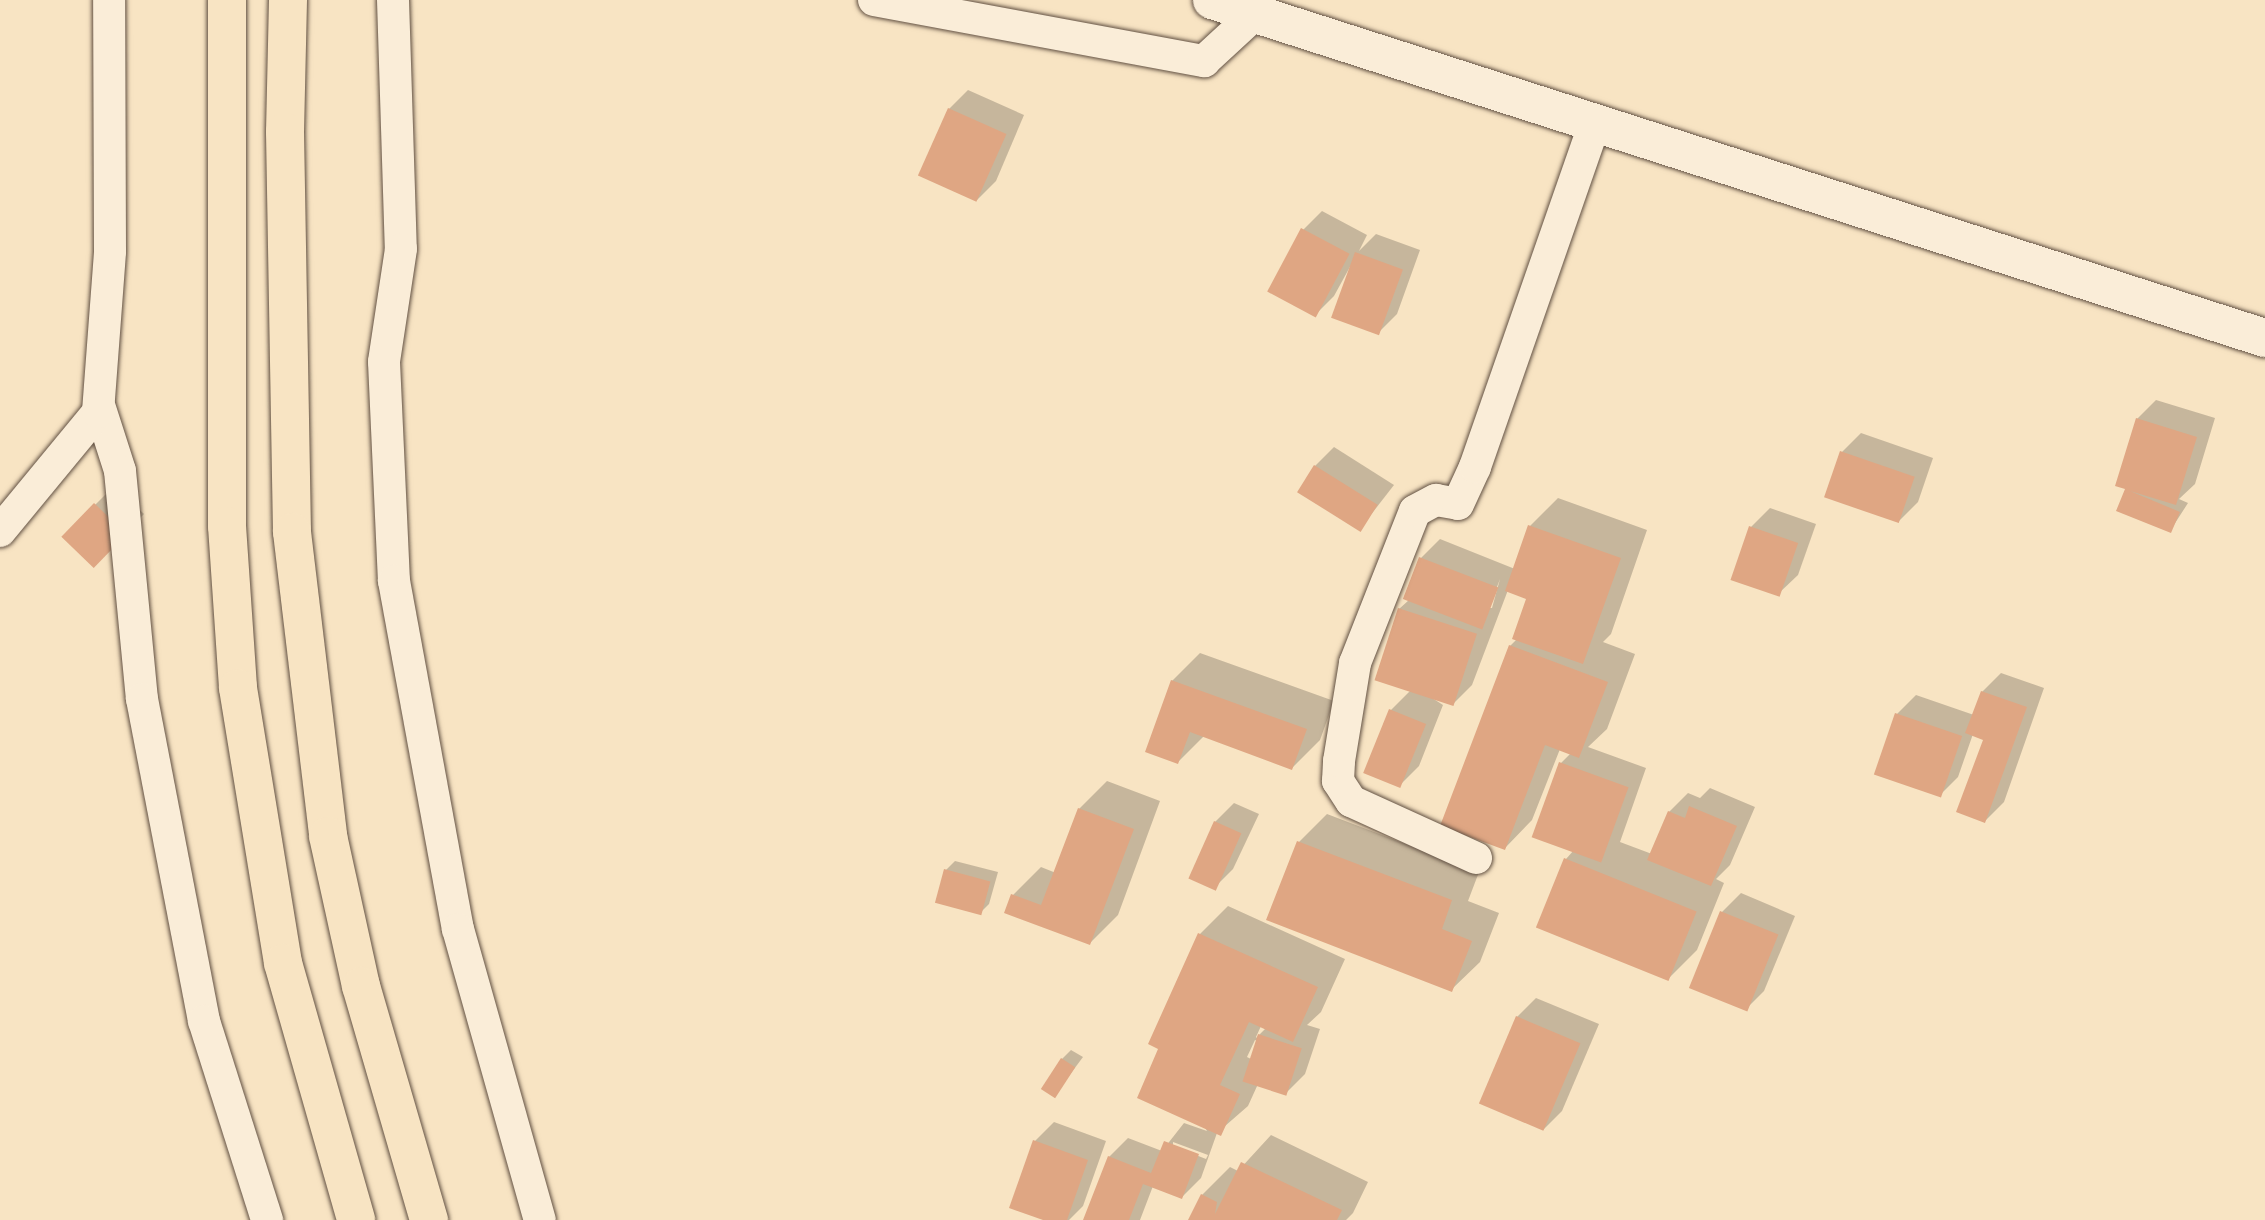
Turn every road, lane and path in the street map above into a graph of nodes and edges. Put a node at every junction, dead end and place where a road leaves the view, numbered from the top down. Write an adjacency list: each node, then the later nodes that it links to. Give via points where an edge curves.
1 (109, 0): 10 (street, via 110,251)
2 (228, 0): 14 (highway, via 227,526 238,688 283,963)
3 (288, 0): 15 (highway, via 288,324 295,560 328,836 364,999)
4 (393, 0): 16 (street, via 401,249 384,362 394,580 458,929)
5 (874, 0): 7 (street, via 1204,61)
6 (1212, 0): 7 (main road)
7 (1255, 14): 8 (main road)
8 (1594, 123): 9 (main road); 12 (street, via 1475,467 1458,503 1436,500 1415,511 1355,663 1351,687 1338,781 1351,801)
9 (2265, 338)
10 (99, 405): 11 (street); 13 (street, via 120,471 142,699 204,1021)
11 (0, 531)
12 (1476, 858)
13 (267, 1220)
14 (356, 1220)
15 (429, 1220)
16 (540, 1220)

